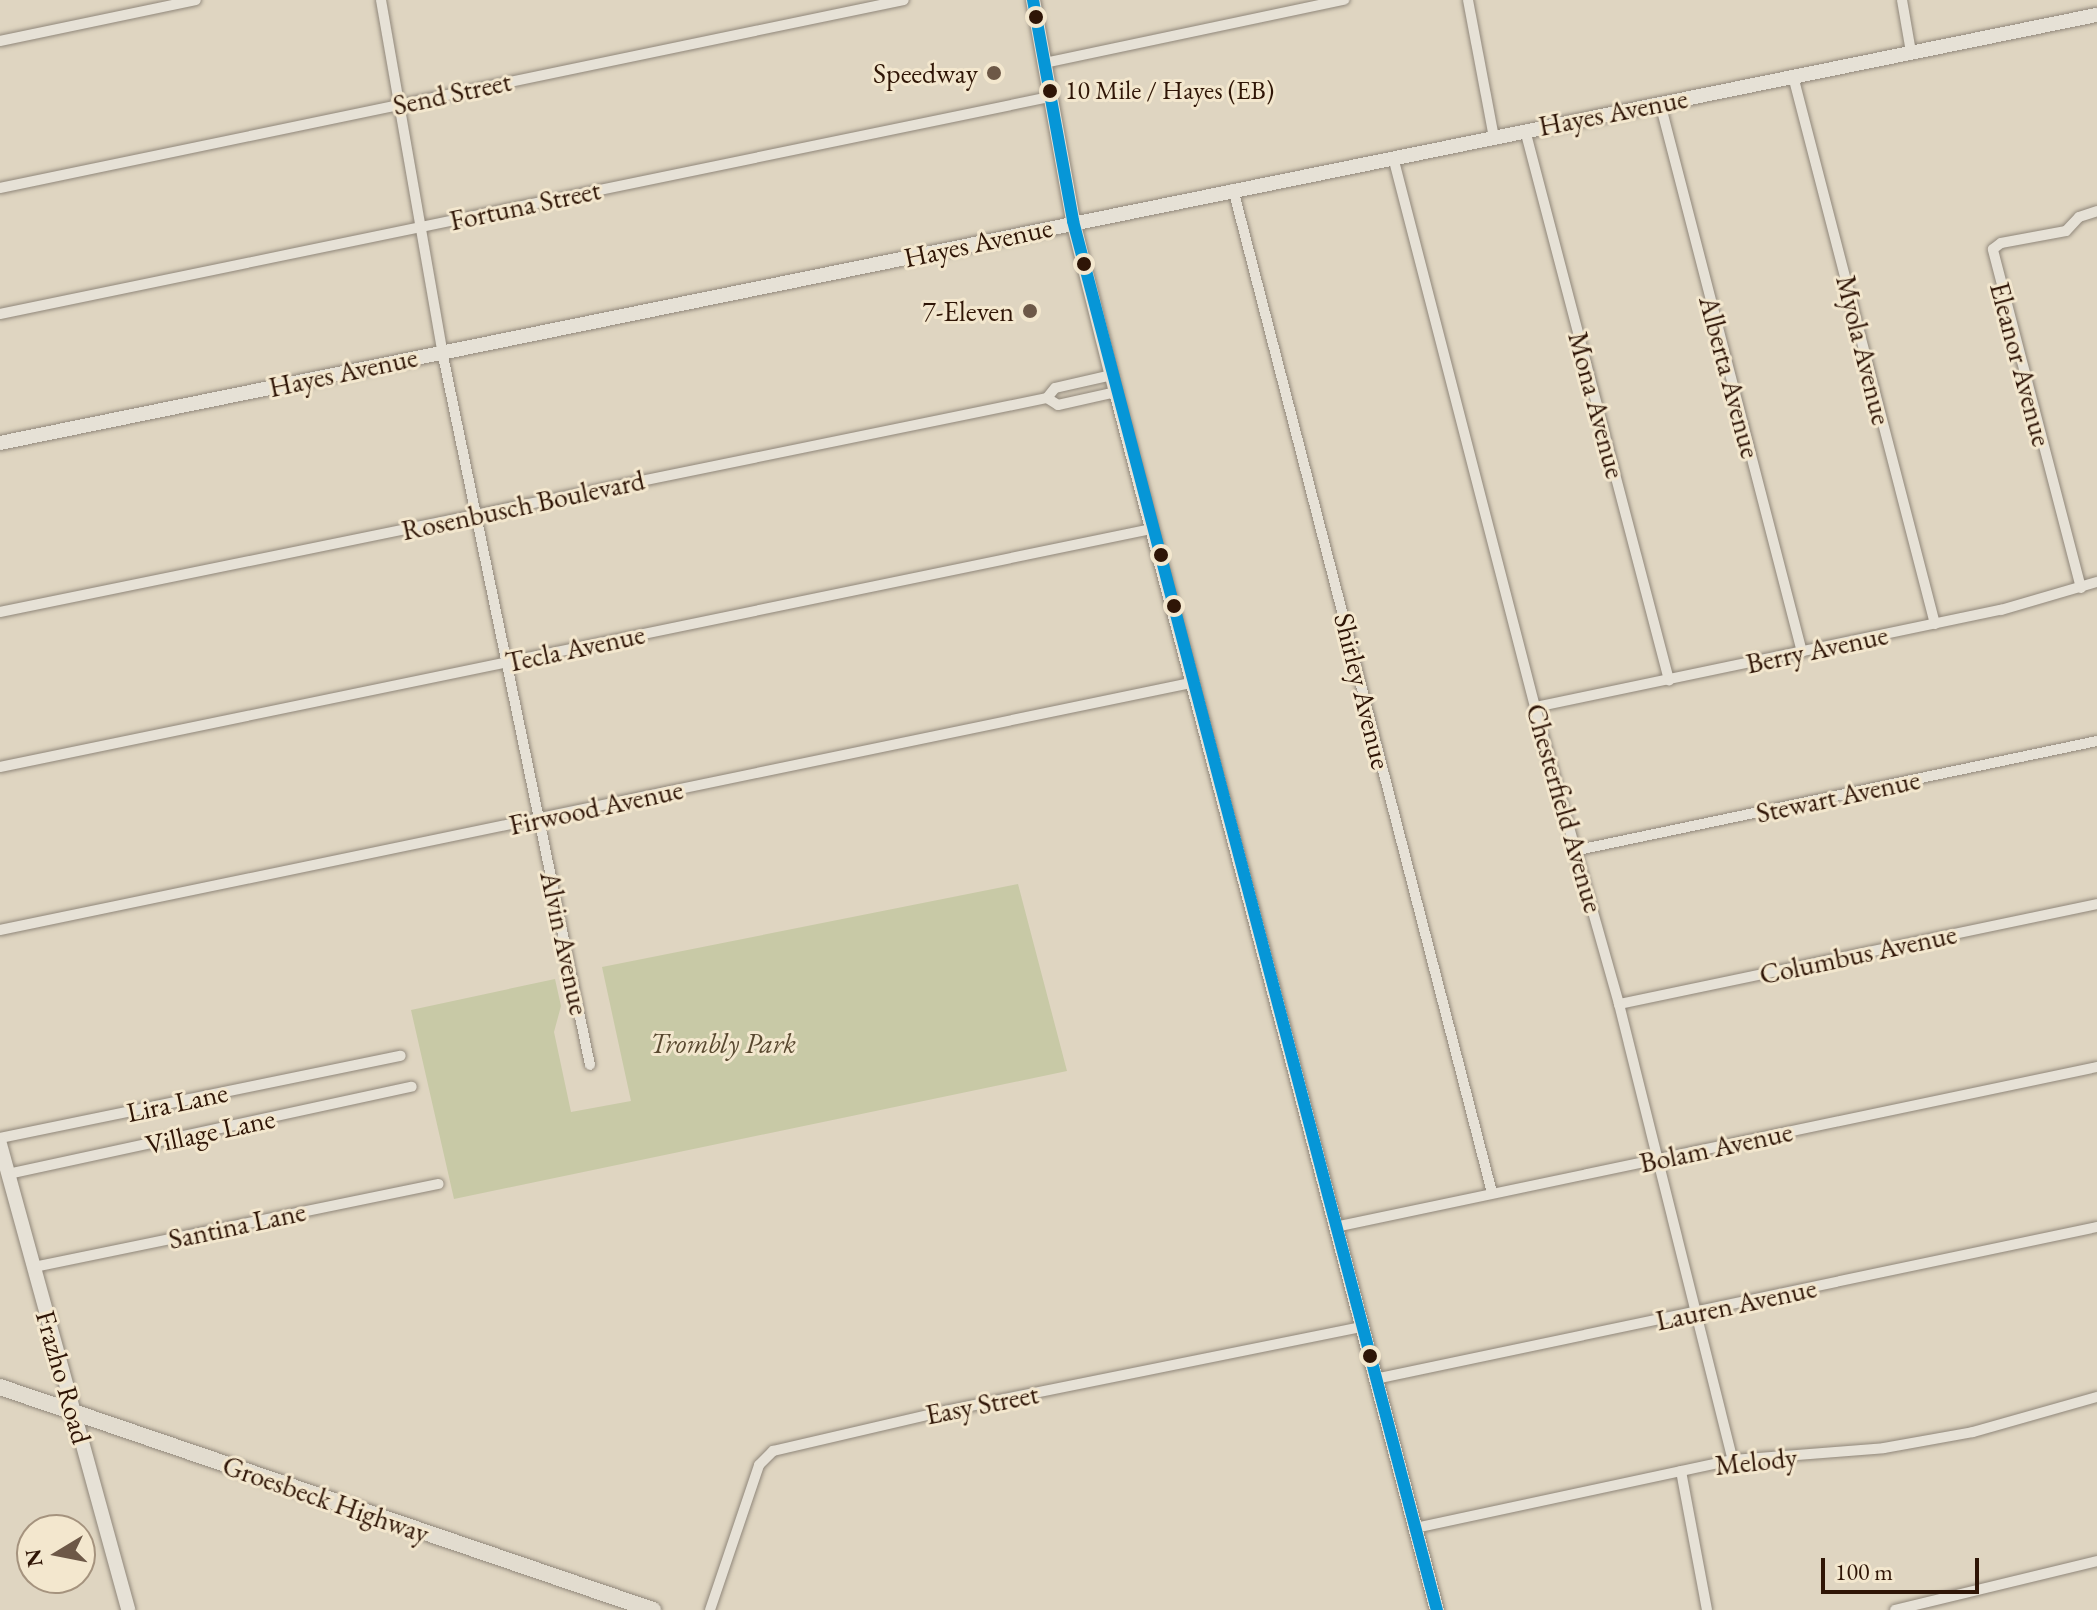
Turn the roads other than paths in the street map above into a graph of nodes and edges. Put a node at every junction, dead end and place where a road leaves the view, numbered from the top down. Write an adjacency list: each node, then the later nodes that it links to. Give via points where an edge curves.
1 (196, 0): 9 (street)
2 (381, 0): 15 (street, Alvin Avenue, via 399,90)
3 (904, 0): 15 (street, Send Street)
4 (1033, 0): 11 (street)
5 (1344, 0): 11 (street)
6 (1468, 0): 17 (street)
7 (1902, 0): 10 (street)
8 (2097, 15): 10 (street, Hayes Avenue)
9 (0, 41)
10 (1911, 52): 12 (street, Hayes Avenue)
11 (1044, 63): 13 (street)
12 (1793, 76): 14 (street, Hayes Avenue); 35 (street, Myola Avenue)
13 (1050, 97): 22 (street); 23 (street, Fortuna Street)
14 (1660, 103): 16 (street, Hayes Avenue); 36 (street, Alberta Avenue)
15 (396, 105): 19 (street, Send Street); 23 (street, Alvin Avenue)
16 (1525, 130): 17 (street, Hayes Avenue); 38 (street, Mona Avenue)
17 (1494, 137): 18 (street, Hayes Avenue)
18 (1393, 157): 20 (street, Hayes Avenue); 40 (street, Chesterfield Avenue)
19 (0, 188)
20 (1233, 189): 22 (street, Hayes Avenue); 56 (street, Shirley Avenue)
21 (2097, 211): 33 (street, Eleanor Avenue, via 2079,217 2066,231 1993,249)
22 (1073, 221): 25 (street, Hayes Avenue); 26 (street)
23 (419, 227): 24 (street, Fortuna Street); 25 (street, Alvin Avenue)
24 (0, 314)
25 (442, 351): 29 (street, Hayes Avenue); 30 (street, Alvin Avenue)
26 (1112, 375): 27 (street); 28 (street, Rosenbusch Boulevard, via 1055,388)
27 (1116, 392): 28 (street, Rosenbusch Boulevard, via 1058,405); 31 (street)
28 (1047, 398): 30 (street, Rosenbusch Boulevard)
29 (0, 443)
30 (476, 515): 34 (street, Rosenbusch Boulevard); 37 (street, Alvin Avenue)
31 (1151, 529): 37 (street, Tecla Avenue); 39 (street)
32 (2097, 582): 33 (street, Berry Avenue)
33 (2081, 588): 35 (street, Berry Avenue)
34 (0, 612)
35 (1935, 624): 36 (street, Berry Avenue)
36 (1802, 652): 38 (street, Berry Avenue)
37 (507, 662): 42 (street, Tecla Avenue); 43 (street, Alvin Avenue)
38 (1669, 680): 40 (street, Berry Avenue)
39 (1191, 683): 43 (street, Firwood Avenue); 57 (street)
40 (1535, 707): 44 (street, Chesterfield Avenue)
41 (2097, 741): 44 (street, Stewart Avenue)
42 (0, 767)
43 (540, 819): 46 (street, Firwood Avenue); 49 (street, Alvin Avenue)
44 (1578, 850): 47 (street, Chesterfield Avenue)
45 (2097, 904): 47 (street, Columbus Avenue)
46 (0, 930)
47 (1619, 1004): 53 (street, Chesterfield Avenue)
48 (401, 1056): 52 (street, Lira Lane)
49 (590, 1065)
50 (2097, 1067): 53 (street, Bolam Avenue)
51 (412, 1087): 54 (street, Village Lane)
52 (0, 1141): 54 (street, Frazho Road)
53 (1660, 1159): 56 (street, Bolam Avenue); 60 (street, Chesterfield Avenue)
54 (8, 1174): 59 (street, Frazho Road)
55 (439, 1184): 59 (street, Santina Lane)
56 (1492, 1193): 57 (street, Bolam Avenue)
57 (1335, 1227): 61 (street)
58 (2097, 1227): 60 (street, Lauren Avenue)
59 (34, 1267): 65 (street, Frazho Road)
60 (1697, 1312): 62 (street, Lauren Avenue); 66 (street, Chesterfield Avenue)
61 (1361, 1327): 62 (street); 72 (street, Easy Street, via 773,1451 759,1465)
62 (1375, 1379): 68 (street)
63 (0, 1387): 65 (main road, Groesbeck Highway)
64 (2097, 1397): 66 (street, Melody, via 2010,1423 1917,1442)
65 (75, 1414): 70 (street, Frazho Road); 71 (main road, Groesbeck Highway)
66 (1733, 1460): 67 (street, Melody)
67 (1681, 1471): 68 (street, Melody); 74 (street)
68 (1415, 1528): 73 (street)
69 (2097, 1561): 75 (street)
70 (128, 1610)
71 (653, 1610)
72 (710, 1610)
73 (1437, 1610)
74 (1707, 1610)
75 (1895, 1610)

